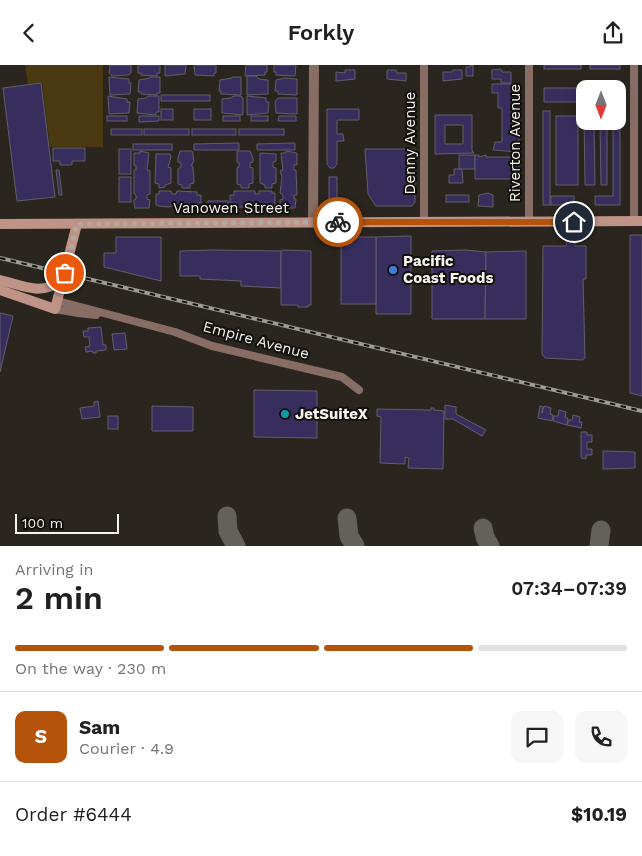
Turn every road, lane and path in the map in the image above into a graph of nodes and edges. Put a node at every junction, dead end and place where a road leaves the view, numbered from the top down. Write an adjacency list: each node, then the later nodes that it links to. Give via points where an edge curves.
1 (314, 65): 7 (street)
2 (424, 65): 5 (street, Denny Avenue)
3 (529, 65): 8 (street, Riverton Avenue)
4 (634, 65): 6 (street)
5 (424, 221): 7 (main road, Vanowen Street); 8 (main road, Vanowen Street)
6 (638, 221): 8 (main road, Vanowen Street)
7 (313, 222): 10 (main road, Vanowen Street)
8 (529, 222)
9 (0, 224): 10 (main road, Vanowen Street)
10 (77, 224): 12 (main road)
11 (0, 280): 12 (main road, via 39,289 47,289)
12 (63, 281): 15 (main road)
13 (0, 284): 15 (main road, Empire Avenue)
14 (0, 290): 15 (main road, Empire Avenue)
15 (56, 305): 16 (street, Empire Avenue, via 113,316 175,332 212,346 342,377)
16 (359, 390)

